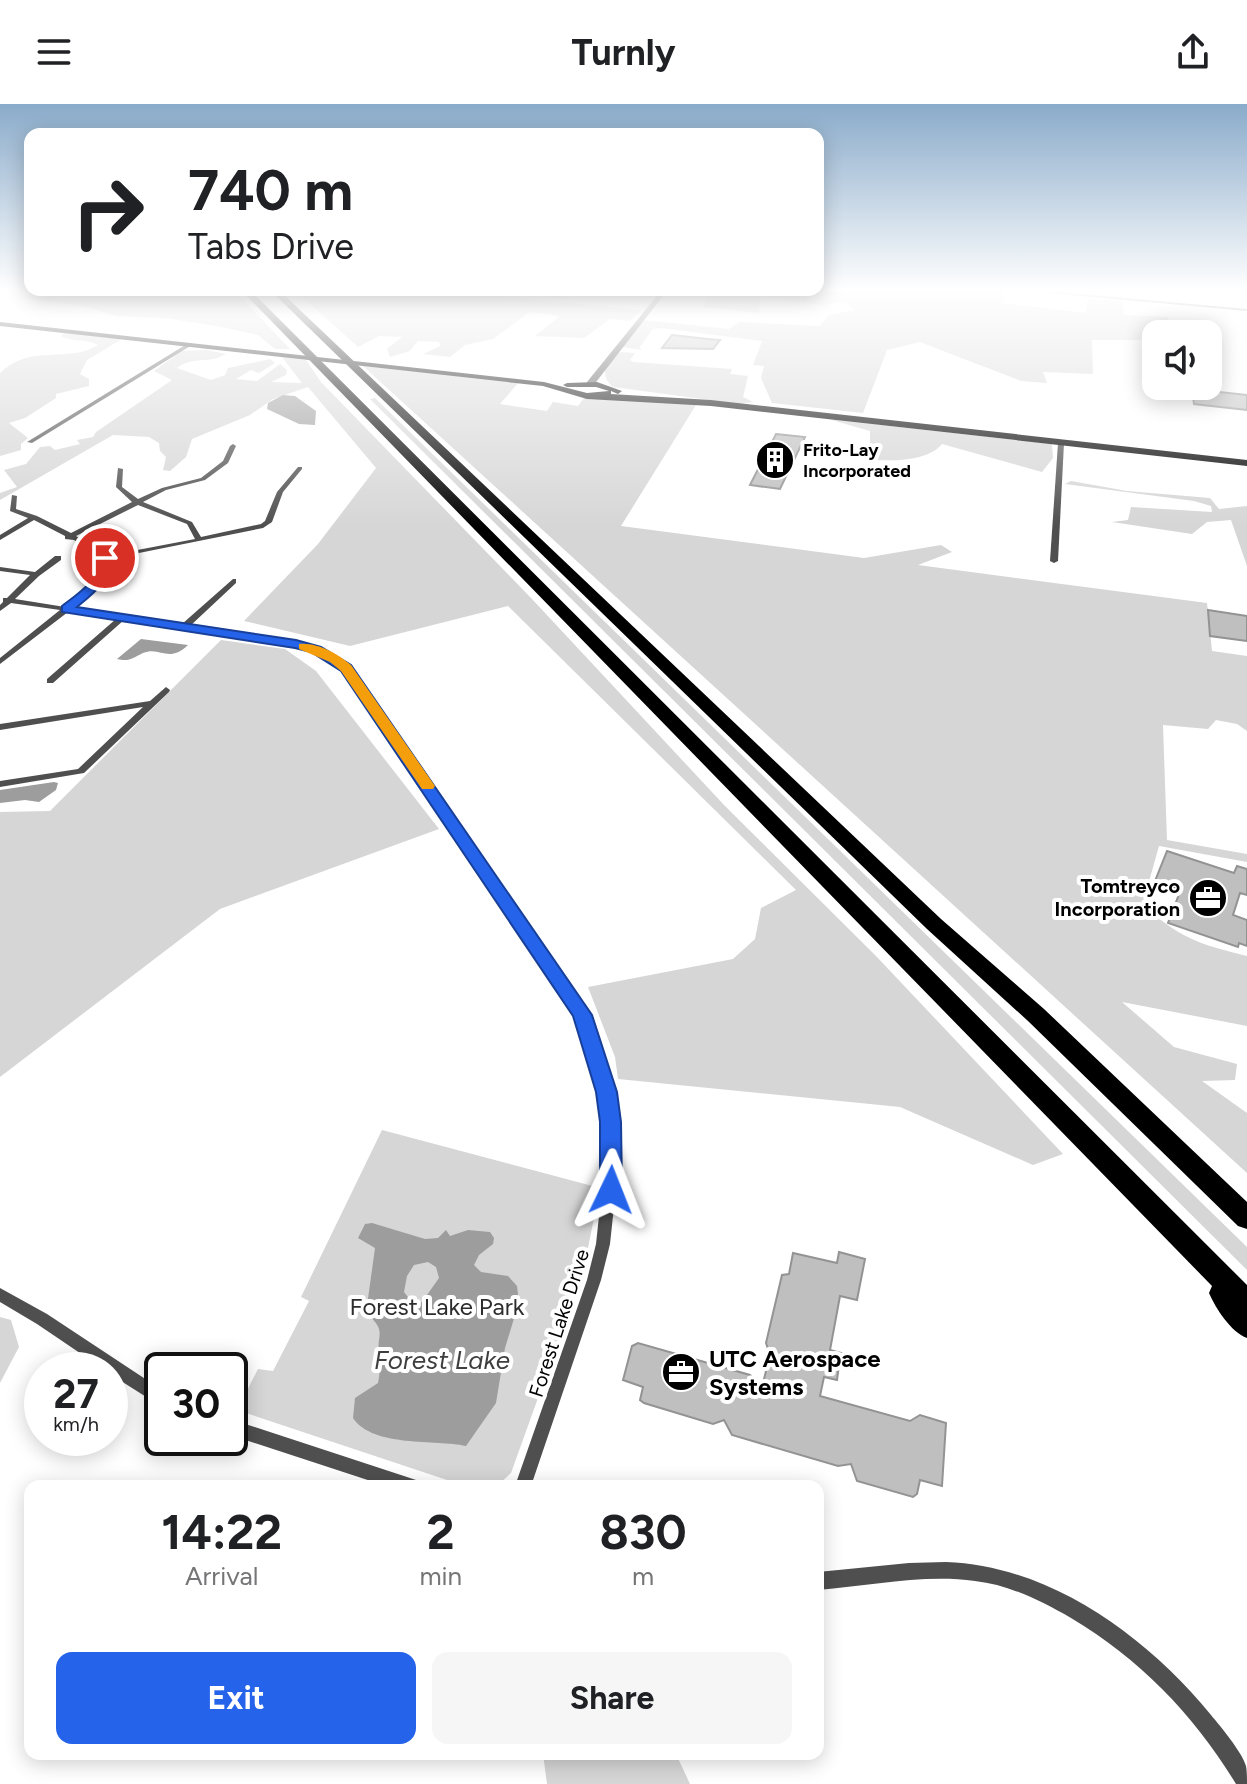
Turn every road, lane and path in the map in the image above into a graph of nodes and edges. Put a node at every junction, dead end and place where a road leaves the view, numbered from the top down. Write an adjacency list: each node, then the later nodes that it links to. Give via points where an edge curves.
1 (147, 370): 12 (street)
2 (325, 370): 44 (highway)
3 (358, 370): 41 (highway)
4 (415, 370): 6 (main road)
5 (600, 371): 7 (street); 8 (street)
6 (544, 384): 7 (main road); 9 (main road)
7 (588, 384): 8 (main road); 9 (main road)
8 (608, 387): 10 (main road, via 607,394); 11 (main road)
9 (576, 392): 10 (main road)
10 (598, 396): 11 (main road)
11 (711, 403): 13 (main road)
12 (30, 442)
13 (1061, 443): 15 (main road); 26 (street)
14 (233, 446): 19 (street, via 216,472)
15 (1247, 463)
16 (300, 468): 23 (street, via 263,526)
17 (120, 469): 19 (street, via 119,487)
18 (14, 496): 20 (street, via 11,509)
19 (138, 503): 21 (street); 23 (street, via 190,523)
20 (35, 517): 21 (street); 22 (street)
21 (68, 537): 25 (street, via 98,549)
22 (0, 538)
23 (199, 540): 25 (street)
24 (58, 558): 28 (street)
25 (105, 558): 32 (street, via 104,574 95,586)
26 (1054, 561)
27 (0, 569): 28 (street)
28 (36, 574): 30 (street)
29 (233, 581): 34 (street)
30 (6, 600): 31 (street); 32 (street, Forest Lake Drive)
31 (0, 609)
32 (66, 609): 33 (street, Forest Lake Drive); 35 (street)
33 (122, 618): 34 (street, Forest Lake Drive); 36 (street)
34 (183, 628): 51 (street, Forest Lake Drive, via 296,644 346,668 582,1015 609,1107 610,1201 594,1280)
35 (0, 662)
36 (50, 681)
37 (166, 690): 38 (street)
38 (153, 703): 39 (street); 40 (street, via 81,771)
39 (0, 727)
40 (0, 784)
41 (1187, 1160): 42 (highway); 43 (highway)
42 (1247, 1208)
43 (1247, 1218)
44 (1182, 1237): 46 (highway); 47 (highway)
45 (0, 1295): 48 (street)
46 (1247, 1303)
47 (1247, 1326)
48 (144, 1388)
49 (248, 1433): 50 (street)
50 (392, 1480)
51 (525, 1480)
52 (824, 1580): 53 (street, via 934,1569 992,1575 1032,1587 1101,1625 1156,1667 1212,1729)
53 (1247, 1784)

